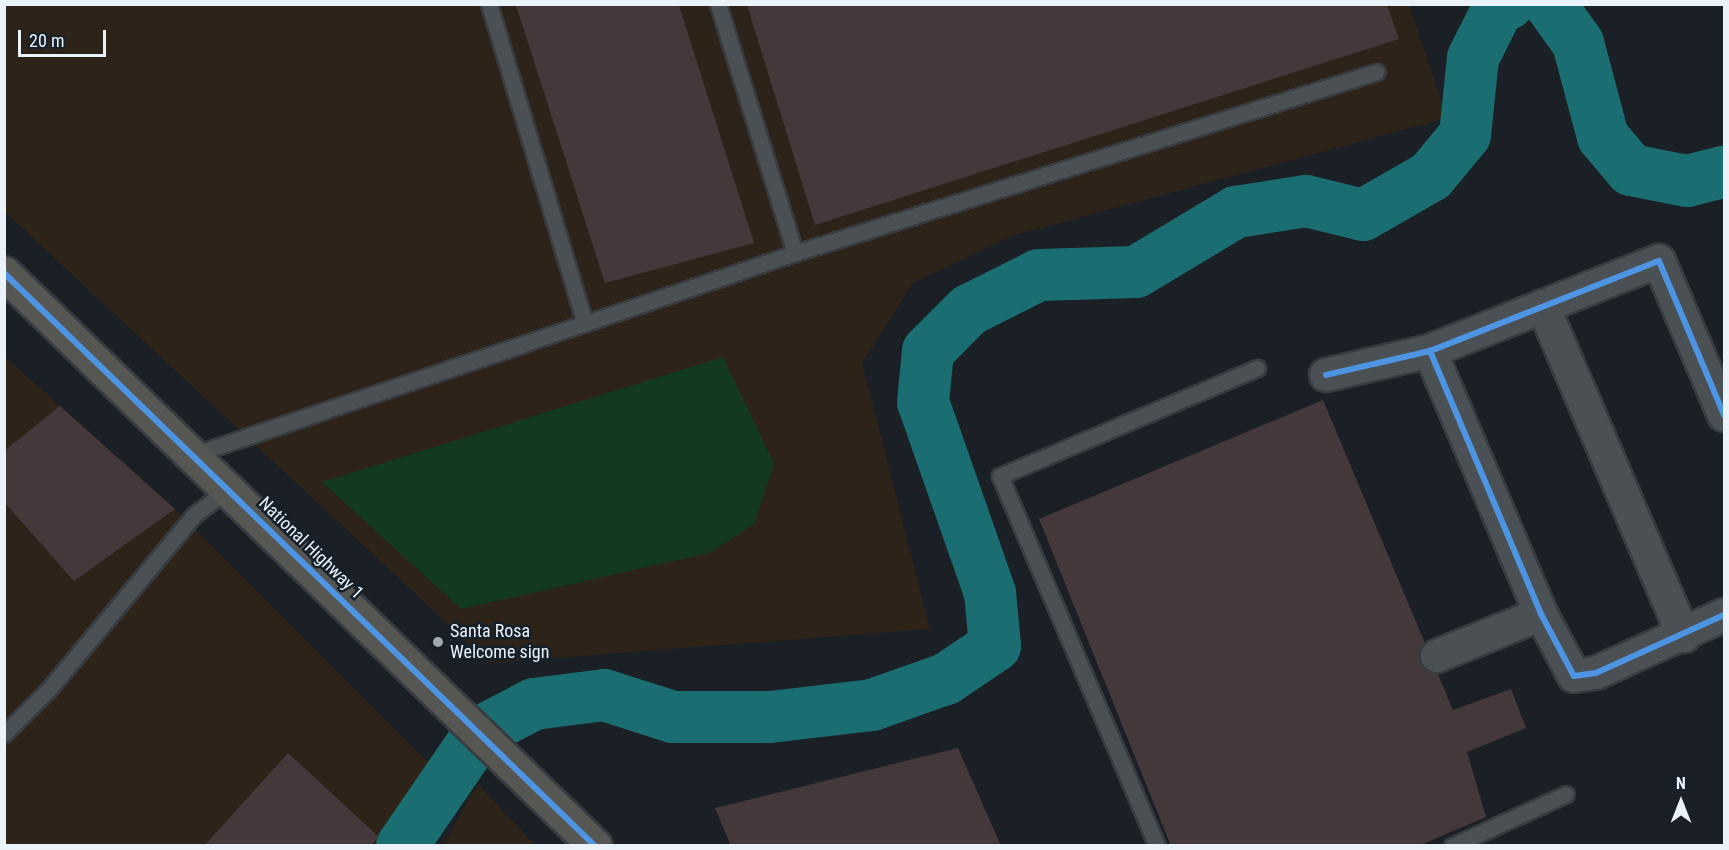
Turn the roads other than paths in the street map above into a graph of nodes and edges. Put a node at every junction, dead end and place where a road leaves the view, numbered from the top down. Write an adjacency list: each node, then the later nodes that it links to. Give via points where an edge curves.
1 (489, 4): 7 (lane)
2 (718, 4): 4 (lane)
3 (1376, 72): 4 (lane)
4 (795, 253): 7 (lane)
5 (4, 273): 13 (highway, National Highway 1)
6 (1543, 306): 8 (street); 9 (street, via 1659,261); 17 (street)
7 (585, 323): 13 (lane)
8 (1430, 351): 11 (street); 15 (street)
9 (1715, 360): 12 (street)
10 (1257, 368): 22 (lane, via 1000,476)
11 (1326, 375)
12 (1725, 415)
13 (192, 455): 14 (highway, National Highway 1)
14 (228, 489): 19 (lane, via 194,514 49,689); 21 (highway, National Highway 1)
15 (1541, 614): 17 (street, via 1574,676 1596,673); 18 (street)
16 (1725, 615): 17 (street)
17 (1684, 636)
18 (1437, 656)
19 (4, 734)
20 (1566, 794): 23 (lane)
21 (595, 846)
22 (1157, 846)
23 (1452, 846)

